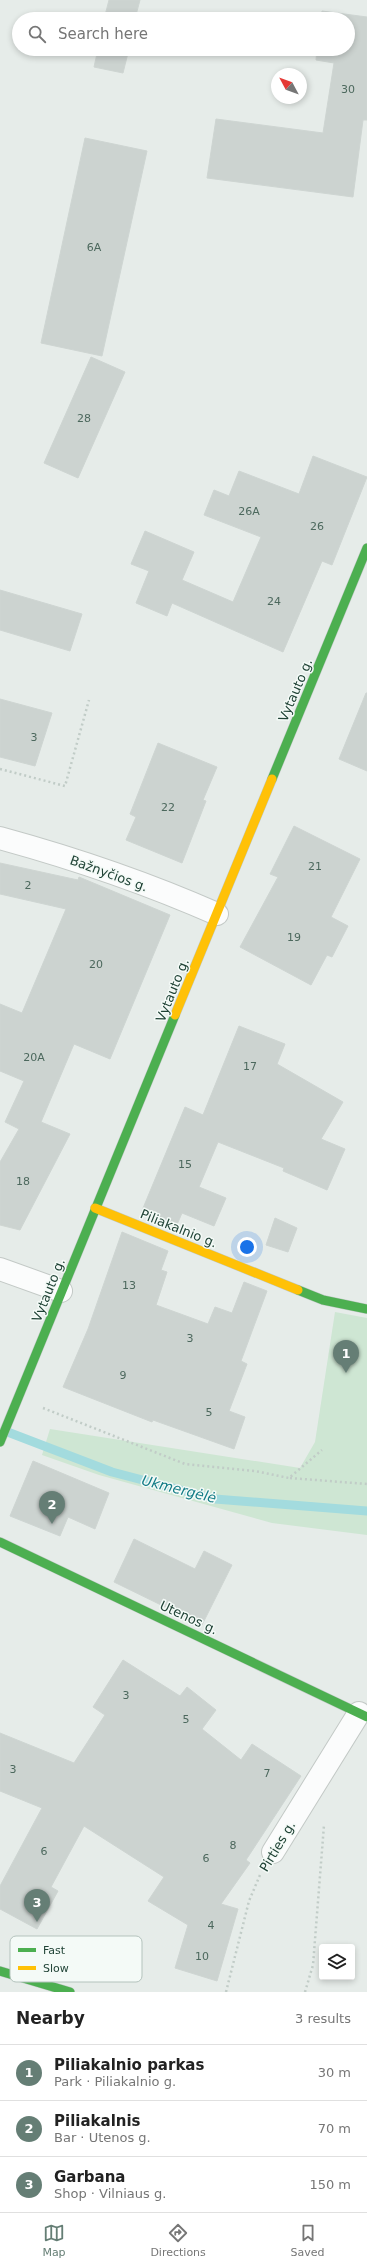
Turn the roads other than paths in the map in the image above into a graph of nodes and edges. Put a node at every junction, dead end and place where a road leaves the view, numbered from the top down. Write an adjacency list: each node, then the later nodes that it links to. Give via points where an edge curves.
1 (367, 548): 3 (main road, Vytauto g.)
2 (0, 838): 3 (street, Bažnyčios g., via 45,850 188,901)
3 (217, 914): 4 (main road, Vytauto g.)
4 (95, 1208): 6 (main road, Vytauto g.); 7 (main road, Piliakalnio g., via 322,1300)
5 (0, 1269): 6 (street)
6 (61, 1291): 8 (main road, Vytauto g.)
7 (367, 1309)
8 (0, 1442)
9 (0, 1542): 10 (main road, Utenos g.)
10 (363, 1715): 11 (street, Pirties g.)
11 (273, 1852)
12 (0, 1971): 13 (main road)
13 (10, 1974)
14 (37, 1982): 15 (main road)
15 (70, 1992)

